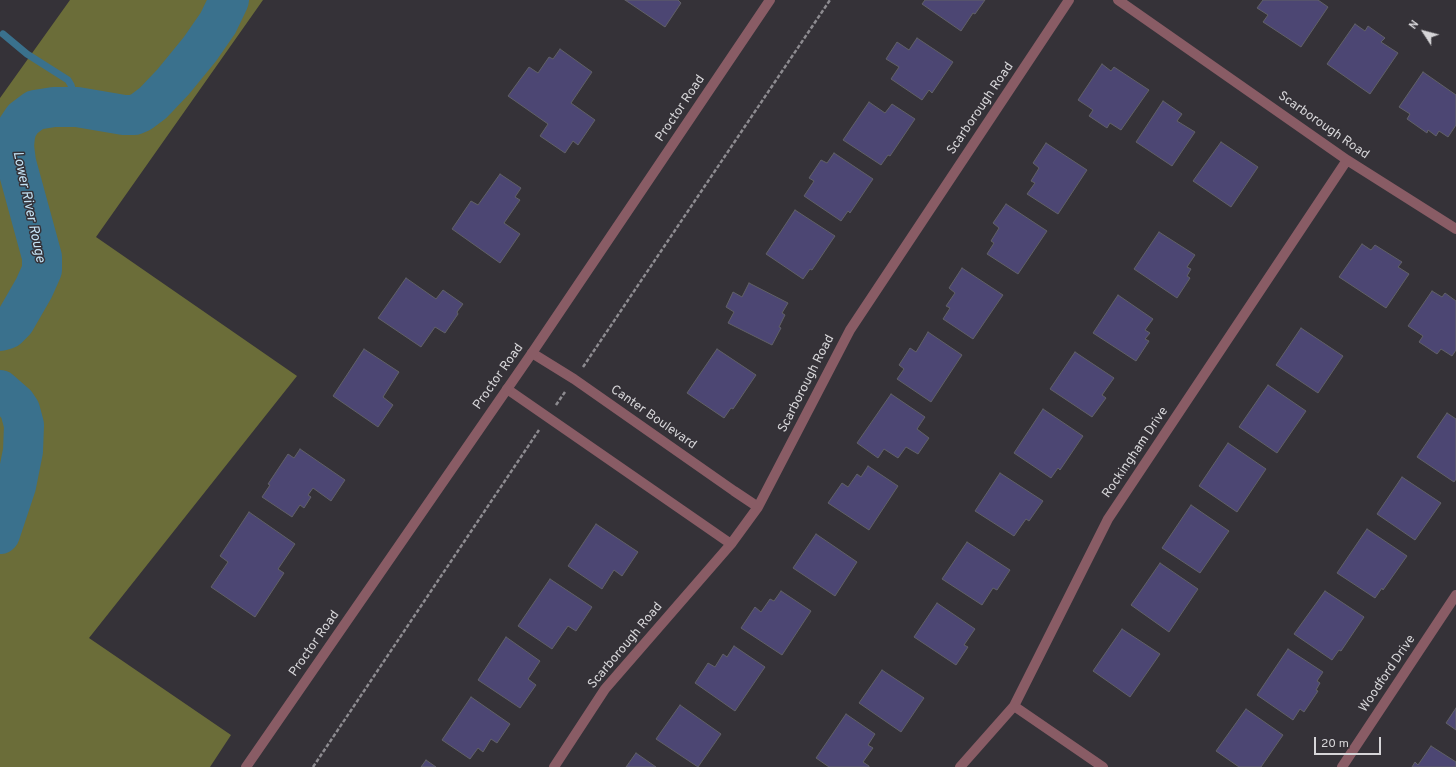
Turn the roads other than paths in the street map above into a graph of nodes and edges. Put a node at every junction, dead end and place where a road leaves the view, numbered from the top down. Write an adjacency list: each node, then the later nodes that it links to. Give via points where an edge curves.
1 (770, 0): 6 (street, Proctor Road)
2 (1069, 0): 8 (street, Scarborough Road, via 850,330)
3 (1118, 0): 4 (street, Scarborough Road)
4 (1347, 160): 5 (street, Scarborough Road); 11 (street, Rockingham Drive, via 1108,518)
5 (1456, 229)
6 (532, 353): 7 (street, Proctor Road); 8 (street, Canter Boulevard, via 574,379)
7 (507, 389): 9 (street); 12 (street, Proctor Road)
8 (758, 507): 9 (street, Scarborough Road)
9 (731, 544): 13 (street, Scarborough Road, via 606,689)
10 (1456, 595): 16 (street, Woodford Drive)
11 (1014, 706): 14 (street, Rockingham Drive); 15 (street)
12 (246, 767)
13 (554, 767)
14 (960, 767)
15 (1103, 767)
16 (1342, 767)

